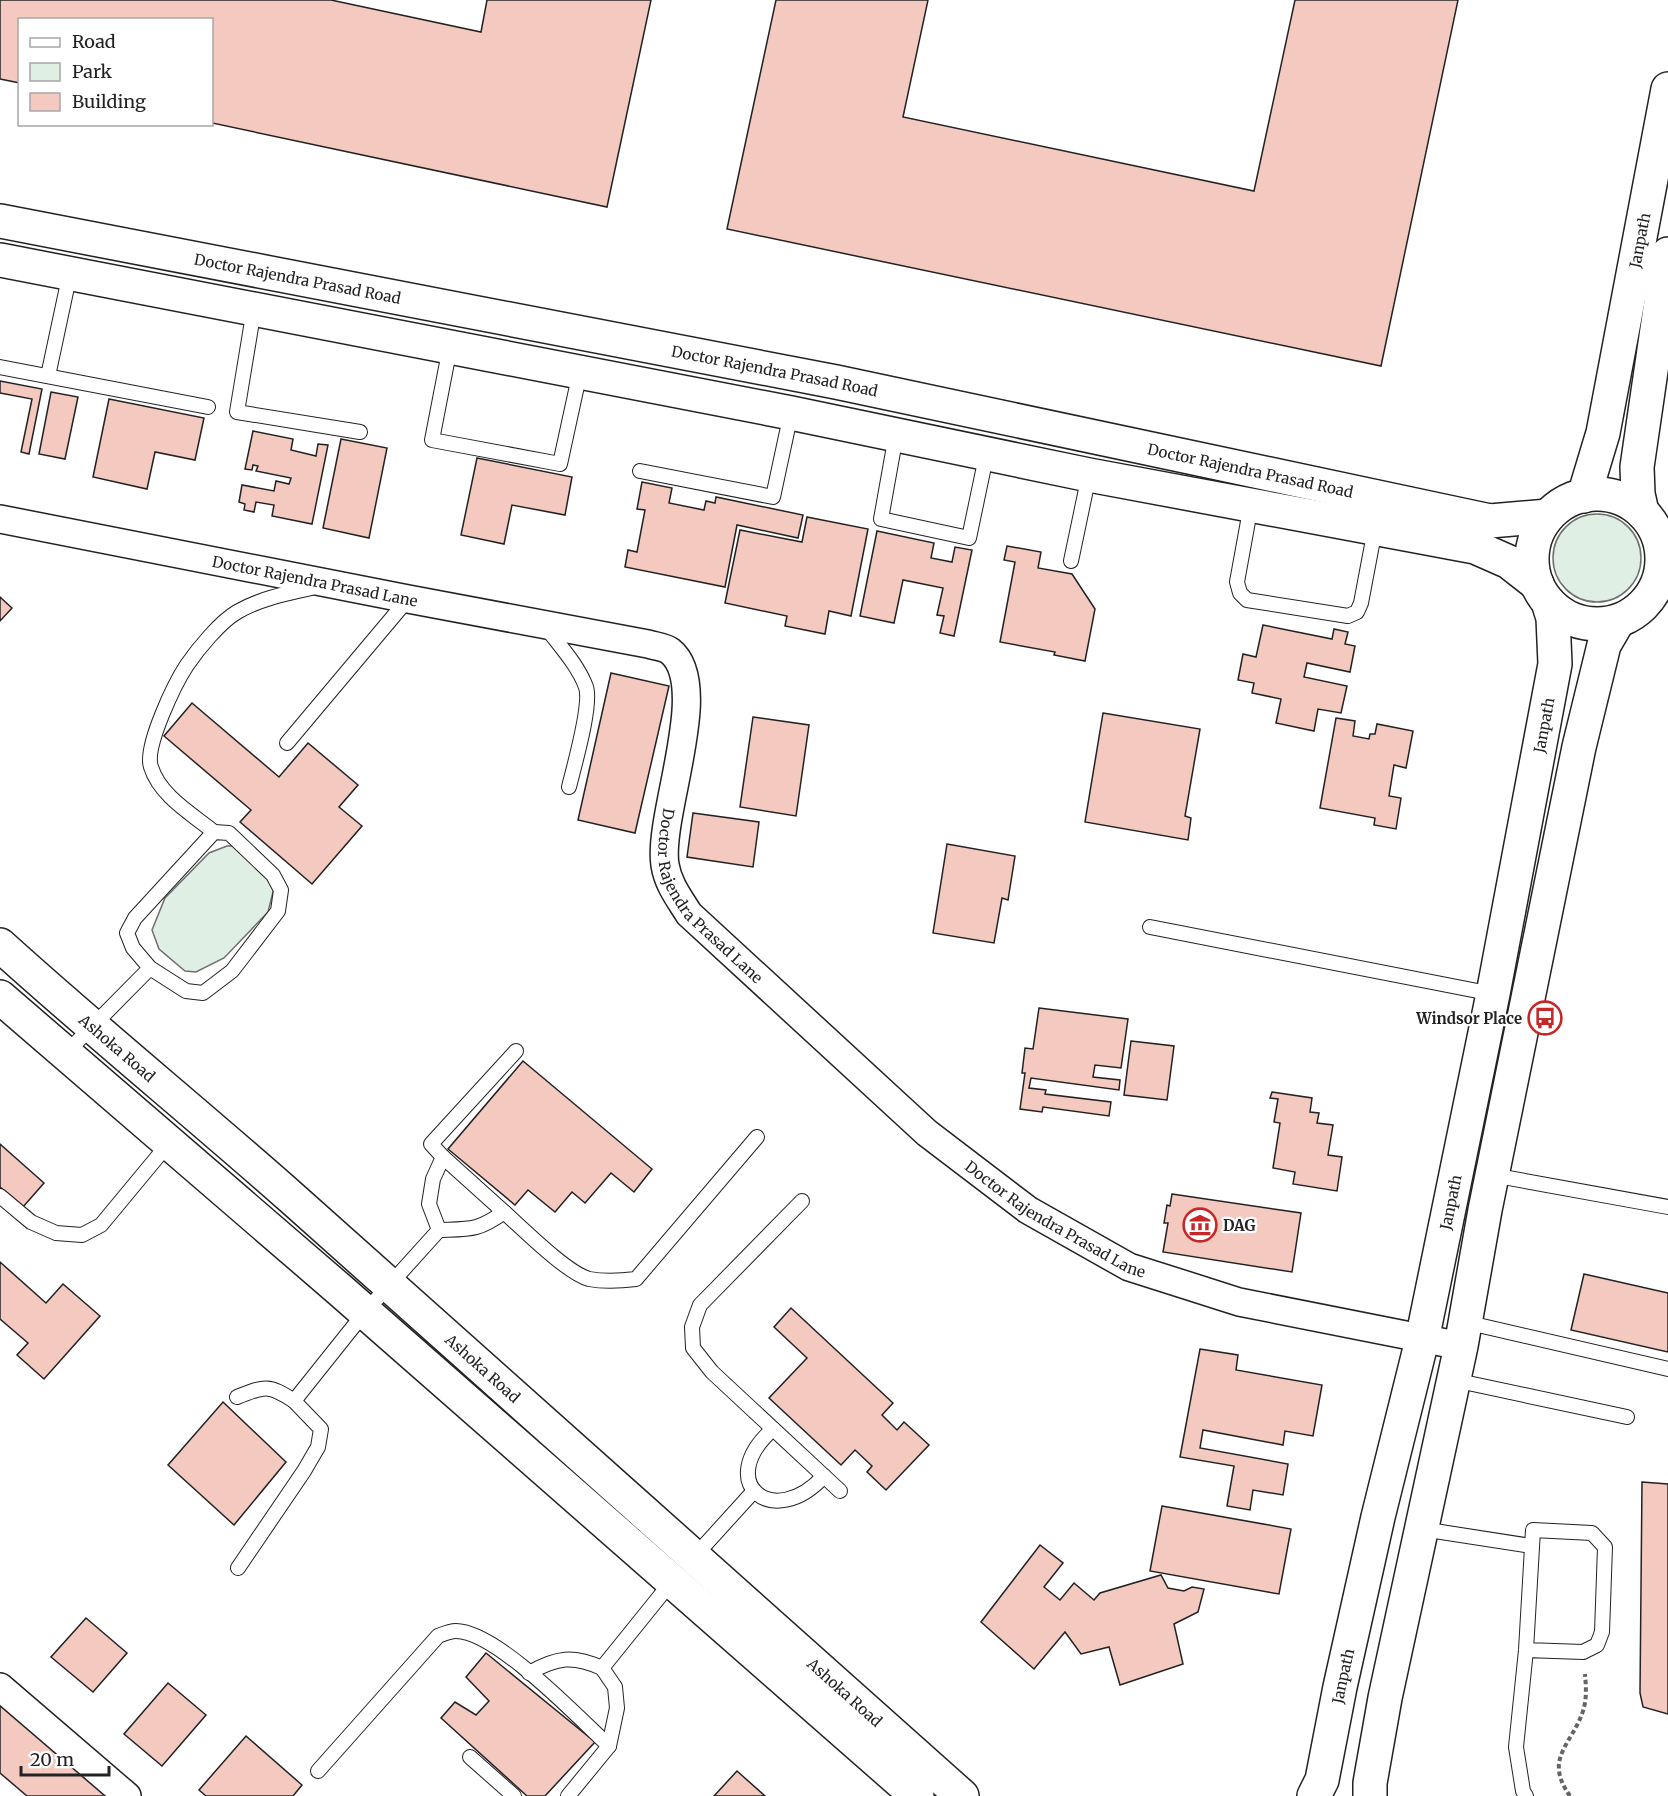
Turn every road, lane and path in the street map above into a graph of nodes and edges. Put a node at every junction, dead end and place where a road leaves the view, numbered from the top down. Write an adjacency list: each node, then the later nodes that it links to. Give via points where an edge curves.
1 (1668, 89): 18 (main road, Janpath, via 1604,433)
2 (0, 221): 20 (main road, Doctor Rajendra Prasad Road, via 836,382 1490,521)
3 (1668, 254): 22 (main road, Janpath, via 1637,467 1638,494)
4 (0, 260): 5 (main road, Doctor Rajendra Prasad Road)
5 (70, 273): 6 (main road, Doctor Rajendra Prasad Road); 10 (lane)
6 (254, 309): 7 (main road, Doctor Rajendra Prasad Road); 13 (lane, via 237,412)
7 (450, 347): 9 (main road, Doctor Rajendra Prasad Road); 9 (lane, via 432,440 560,464)
8 (0, 367): 10 (lane)
9 (580, 372): 12 (main road, Doctor Rajendra Prasad Road)
10 (48, 376): 11 (lane)
11 (208, 407)
12 (791, 413): 14 (main road, Doctor Rajendra Prasad Road); 16 (lane, via 773,497)
13 (360, 432)
14 (896, 435): 15 (main road, Doctor Rajendra Prasad Road); 15 (lane, via 881,519 969,538)
15 (987, 452): 17 (main road, Doctor Rajendra Prasad Road)
16 (640, 471)
17 (1089, 475): 19 (main road, Doctor Rajendra Prasad Road); 24 (lane)
18 (1584, 496): 20 (main road, via 1559,506); 22 (main road, via 1615,496 1630,502)
19 (1251, 504): 23 (main road, Doctor Rajendra Prasad Road); 23 (lane, via 1237,582 1247,600 1348,616 1357,612)
20 (1548, 516): 26 (main road, via 1533,548 1532,567)
21 (0, 519): 25 (street, Doctor Rajendra Prasad Lane)
22 (1654, 523): 29 (main road, via 1663,561 1659,581 1650,598)
23 (1375, 529): 26 (main road, Doctor Rajendra Prasad Road, via 1475,547 1509,562)
24 (1071, 561)
25 (335, 583): 27 (street, Doctor Rajendra Prasad Lane); 33 (lane, via 273,596 236,613 187,666 158,724 150,766 164,791)
26 (1542, 593): 29 (main road, via 1562,615 1580,622 1599,625); 37 (main road, Janpath, via 1552,618 1555,664)
27 (408, 599): 30 (street, Doctor Rajendra Prasad Lane); 31 (lane)
28 (1668, 609): 29 (main road)
29 (1627, 617): 45 (main road, via 1604,645 1579,747)
30 (544, 624): 32 (lane, via 587,689 584,724); 54 (street, Doctor Rajendra Prasad Lane, via 670,651 681,667 687,713 667,827 665,864 672,889 689,914 927,1133 1028,1210 1129,1267 1239,1302)
31 (287, 743)
32 (569, 787)
33 (214, 832): 36 (lane, via 135,918 127,933 133,948); 36 (lane, via 229,833 273,875 281,890 278,911 232,972 203,993 186,991)
34 (1150, 927): 37 (lane)
35 (0, 945): 39 (main road, Ashoka Road)
36 (150, 968): 39 (lane)
37 (1493, 993): 54 (main road, Janpath)
38 (0, 998): 41 (main road, Ashoka Road)
39 (91, 1027): 41 (lane); 51 (main road, Ashoka Road)
40 (516, 1051): 44 (lane, via 431,1144)
41 (65, 1054): 43 (main road, Ashoka Road)
42 (757, 1137): 49 (lane, via 636,1279 611,1282 586,1278)
43 (169, 1143): 46 (lane, via 101,1225 82,1235 56,1233 31,1222); 52 (main road, Ashoka Road)
44 (443, 1157): 49 (lane); 50 (lane, via 433,1179 429,1204)
45 (1492, 1175): 48 (lane); 53 (main road)
46 (0, 1196)
47 (802, 1201): 60 (lane, via 700,1305 692,1327 693,1348 712,1372)
48 (1668, 1207)
49 (504, 1212): 50 (lane, via 488,1225)
50 (439, 1230): 51 (lane)
51 (390, 1284): 52 (lane); 67 (main road, Ashoka Road)
52 (365, 1311): 58 (lane); 67 (main road, Ashoka Road)
53 (1463, 1334): 54 (street, Doctor Rajendra Prasad Lane); 55 (lane); 56 (main road)
54 (1422, 1340): 81 (main road, Janpath, via 1352,1630 1322,1780)
55 (1668, 1370)
56 (1454, 1380): 59 (lane); 64 (main road)
57 (237, 1397): 58 (lane, via 259,1388 277,1389)
58 (294, 1401): 66 (lane, via 321,1429 318,1447)
59 (1628, 1417)
60 (772, 1429): 61 (lane); 63 (lane, via 760,1440 749,1465 748,1480)
61 (824, 1476): 62 (lane); 63 (lane, via 803,1495 786,1500 767,1500)
62 (840, 1491)
63 (753, 1492): 67 (lane)
64 (1422, 1528): 65 (lane); 82 (main road, via 1385,1698)
65 (1531, 1546): 68 (lane); 69 (lane, via 1533,1530 1592,1533 1605,1547 1602,1632 1597,1645)
66 (238, 1568)
67 (683, 1569): 70 (lane); 76 (main road, Ashoka Road); 80 (main road, Ashoka Road)
68 (1526, 1650): 69 (lane); 83 (lane, via 1516,1747)
69 (1583, 1652): 84 (path, via 1583,1710 1562,1749 1558,1768)
70 (602, 1668): 71 (lane, via 584,1660 563,1659); 73 (lane, via 615,1687 616,1708)
71 (529, 1673): 73 (lane); 75 (lane, via 488,1641 455,1631 438,1636)
72 (0, 1687): 77 (street)
73 (609, 1746): 79 (lane)
74 (470, 1757): 78 (lane)
75 (318, 1771)
76 (905, 1792)
77 (127, 1796)
78 (514, 1796)
79 (568, 1796)
80 (962, 1796)
81 (1314, 1796)
82 (1370, 1796)
83 (1526, 1796)
84 (1570, 1796)

